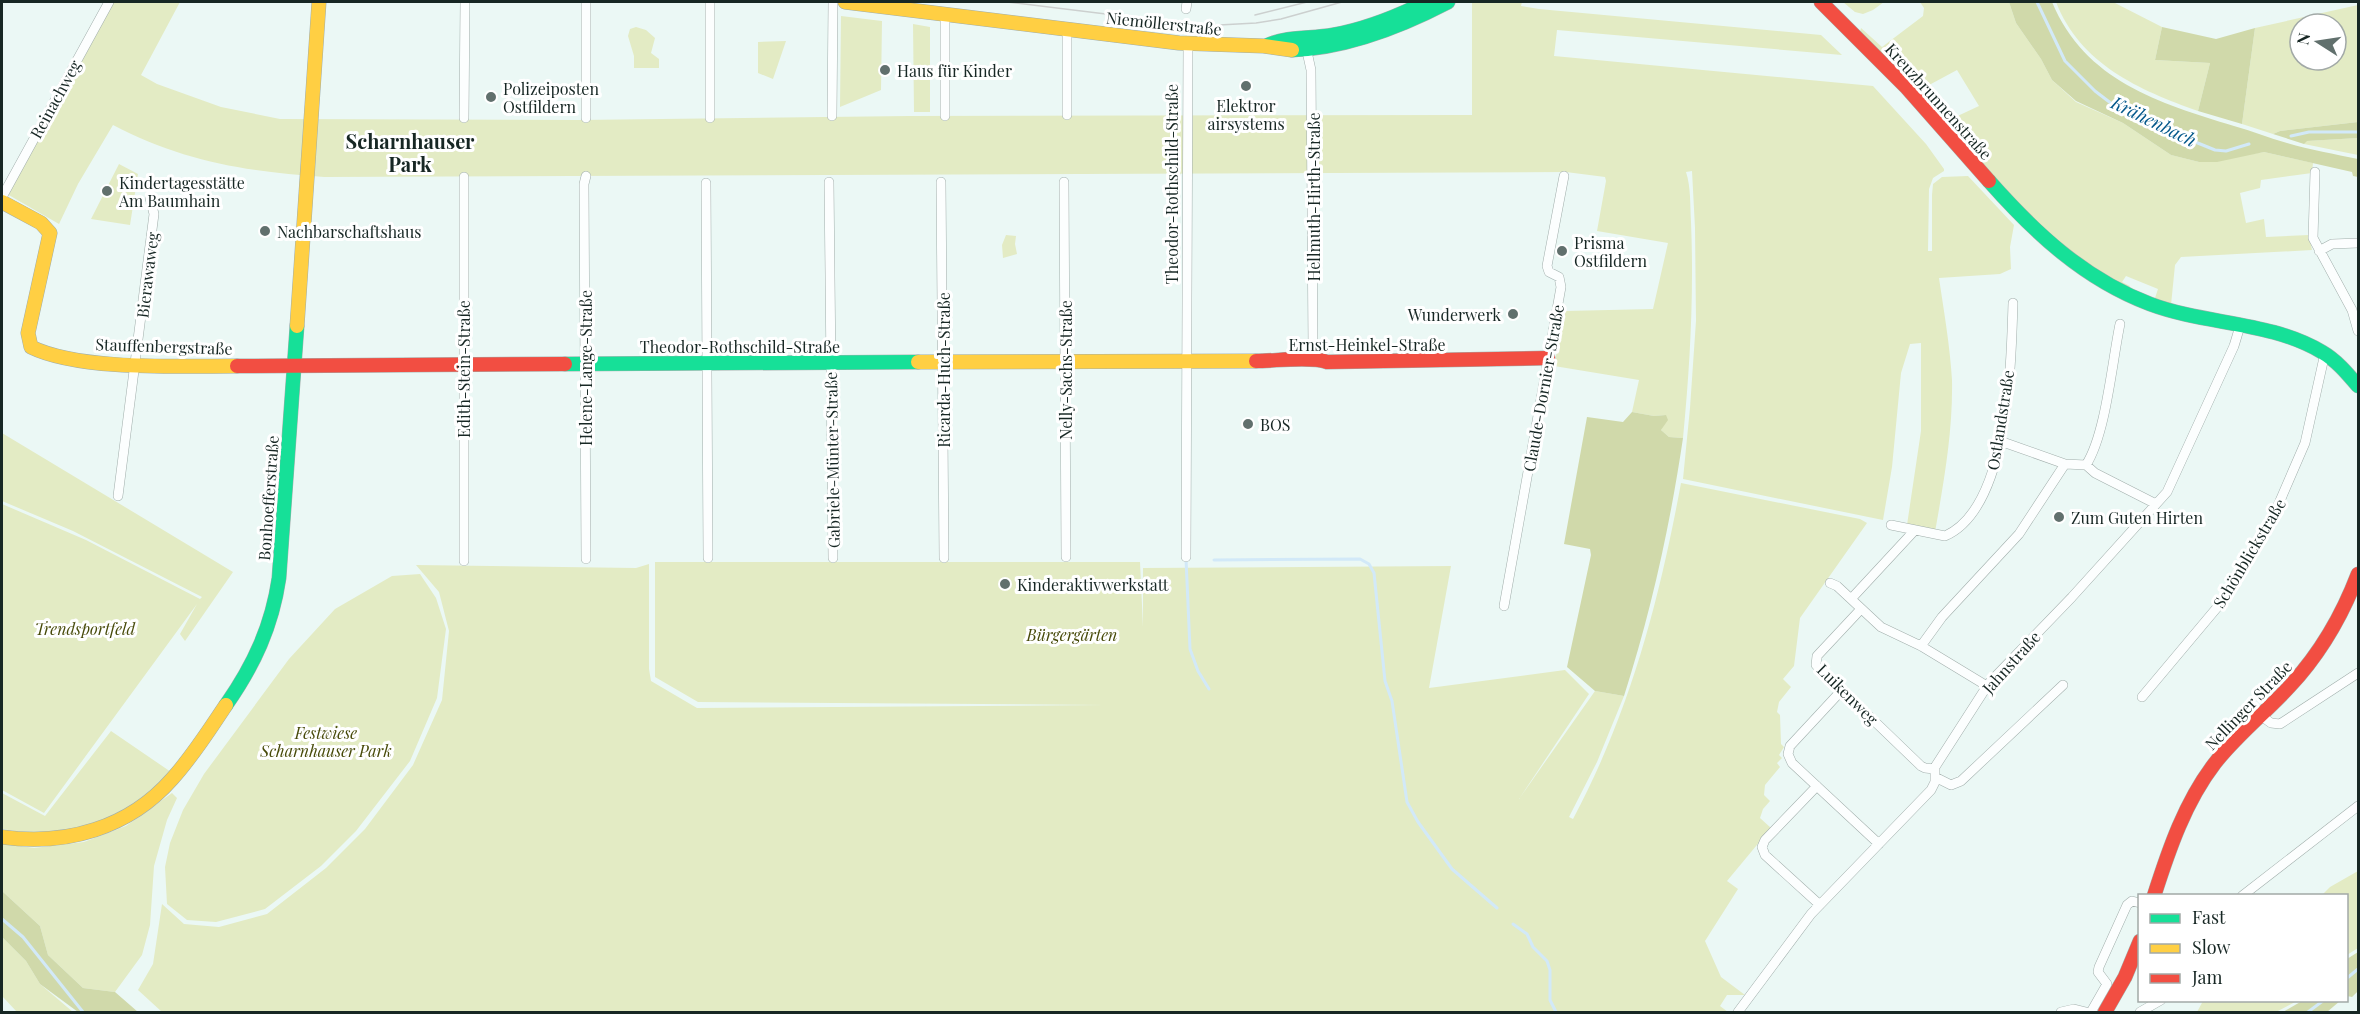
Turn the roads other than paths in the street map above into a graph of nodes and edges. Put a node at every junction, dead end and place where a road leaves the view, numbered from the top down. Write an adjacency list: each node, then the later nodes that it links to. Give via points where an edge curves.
1 (108, 2): 30 (street, Reinachweg)
2 (319, 2): 48 (main road, Bonhoefferstraße)
3 (465, 2): 18 (street)
4 (586, 2): 19 (street)
5 (710, 2): 20 (street)
6 (833, 2): 16 (street)
7 (845, 2): 11 (main road, Niemöllerstraße)
8 (1426, 2): 14 (main road, Niemöllerstraße, via 1390,19)
9 (1448, 2): 14 (main road, Niemöllerstraße, via 1390,30 1356,40)
10 (1821, 2): 35 (main road, Kreuzbrunnenstraße, via 1917,99 2030,226 2076,265 2129,296 2172,311)
11 (945, 14): 12 (main road, Niemöllerstraße); 17 (street)
12 (1067, 29): 13 (main road, Niemöllerstraße); 15 (street)
13 (1188, 44): 14 (main road, Niemöllerstraße, via 1284,50); 40 (street, Theodor-Rothschild-Straße)
14 (1305, 44): 38 (street, Hellmuth-Hirth-Straße, via 1311,60)
15 (1067, 115)
16 (832, 116)
17 (945, 116)
18 (464, 118)
19 (586, 118)
20 (710, 118)
21 (2315, 172): 32 (street, via 2312,235)
22 (586, 176): 45 (street, Helene-Lange-Straße)
23 (1563, 176): 39 (street, Claude-Dornier-Straße, via 1548,263 1549,272 1559,277 1562,284)
24 (464, 177): 47 (street, Edith-Stein-Straße)
25 (829, 182): 42 (street, Gabriele-Münter-Straße)
26 (941, 182): 43 (street, Ricarda-Huch-Straße)
27 (1065, 182): 41 (street, Nelly-Sachs-Straße)
28 (706, 183): 44 (street)
29 (150, 198): 46 (street, Bierawaweg, via 154,214)
30 (2, 199): 46 (main road, Stauffenbergstraße, via 50,233 29,329 31,347 83,360)
31 (2358, 243): 32 (street, via 2332,244)
32 (2319, 251): 36 (street, via 2352,310)
33 (2013, 303): 50 (street, Ostlandstraße)
34 (2120, 324): 52 (street, via 2097,442)
35 (2240, 326): 37 (main road, via 2291,337); 54 (street, Jahnstraße, via 2171,486)
36 (2358, 331)
37 (2325, 353): 49 (main road, via 2346,369); 74 (street, Schönblickstraße, via 2305,442 2273,517 2220,604)
38 (1316, 357): 39 (main road, Ernst-Heinkel-Straße, via 1327,362); 40 (main road, Ernst-Heinkel-Straße, via 1298,361)
39 (1548, 358): 67 (street, Claude-Dornier-Straße)
40 (1187, 360): 41 (main road, Theodor-Rothschild-Straße); 58 (street, Theodor-Rothschild-Straße)
41 (1065, 361): 43 (main road, Theodor-Rothschild-Straße); 57 (street, Nelly-Sachs-Straße)
42 (831, 362): 43 (main road, Theodor-Rothschild-Straße); 44 (main road, Theodor-Rothschild-Straße); 60 (street, Gabriele-Münter-Straße)
43 (943, 362): 61 (street, Ricarda-Huch-Straße)
44 (708, 363): 45 (main road, Theodor-Rothschild-Straße); 59 (street)
45 (585, 364): 47 (main road, Theodor-Rothschild-Straße); 62 (street, Helene-Lange-Straße)
46 (135, 365): 48 (main road, Stauffenbergstraße); 53 (street, Bierawaweg)
47 (463, 365): 48 (main road, Theodor-Rothschild-Straße); 63 (street, Edith-Stein-Straße)
48 (294, 366): 79 (main road, Bonhoefferstraße, via 277,597 269,630 252,665 174,776 137,810 108,826 68,838 33,841)
49 (2358, 386)
50 (2000, 441): 51 (street); 56 (street, Ostlandstraße, via 1987,490 1966,522 1944,537)
51 (2065, 464): 52 (street); 69 (street, via 2024,527 1942,617)
52 (2086, 465): 54 (street)
53 (118, 496)
54 (2156, 504): 72 (street, Jahnstraße)
55 (1892, 525): 56 (street, Ostlandstraße)
56 (1915, 530): 66 (street)
57 (1066, 557)
58 (1186, 557)
59 (708, 558)
60 (833, 558)
61 (944, 558)
62 (586, 560)
63 (464, 561)
64 (2358, 574): 75 (main road, Nellinger Straße, via 2342,613 2314,657)
65 (1830, 583): 66 (street)
66 (1851, 598): 68 (street)
67 (1504, 606)
68 (1861, 609): 69 (street, via 1881,627); 73 (street, Luikenweg, via 1815,658 1817,666)
69 (1921, 646): 72 (street)
70 (2358, 673): 75 (street, via 2279,724 2269,723)
71 (2063, 685): 76 (street, via 1961,781 1949,784)
72 (1987, 686): 76 (street, Jahnstraße)
73 (1842, 690): 76 (street, Luikenweg, via 1922,767); 77 (street, via 1788,751 1792,763)
74 (2142, 697)
75 (2260, 715): 81 (main road, Nellinger Straße, via 2223,753 2195,793 2174,837)
76 (1934, 773): 80 (street, Jahnstraße, via 1929,792)
77 (1817, 786): 80 (street); 84 (street, via 1762,847 1765,855)
78 (2358, 806): 82 (street)
79 (2, 837)
80 (1879, 844): 84 (street, Jahnstraße)
81 (2155, 894)
82 (2245, 894)
83 (2138, 903): 90 (street, via 2127,905 2100,965 2098,971 2106,986)
84 (1820, 905): 87 (street, Jahnstraße)
85 (2137, 957): 91 (main road)
86 (2158, 1002): 92 (street)
87 (1738, 1012)
88 (2061, 1012): 89 (street)
89 (2086, 1012)
90 (2091, 1012)
91 (2105, 1012)
92 (2140, 1012)

